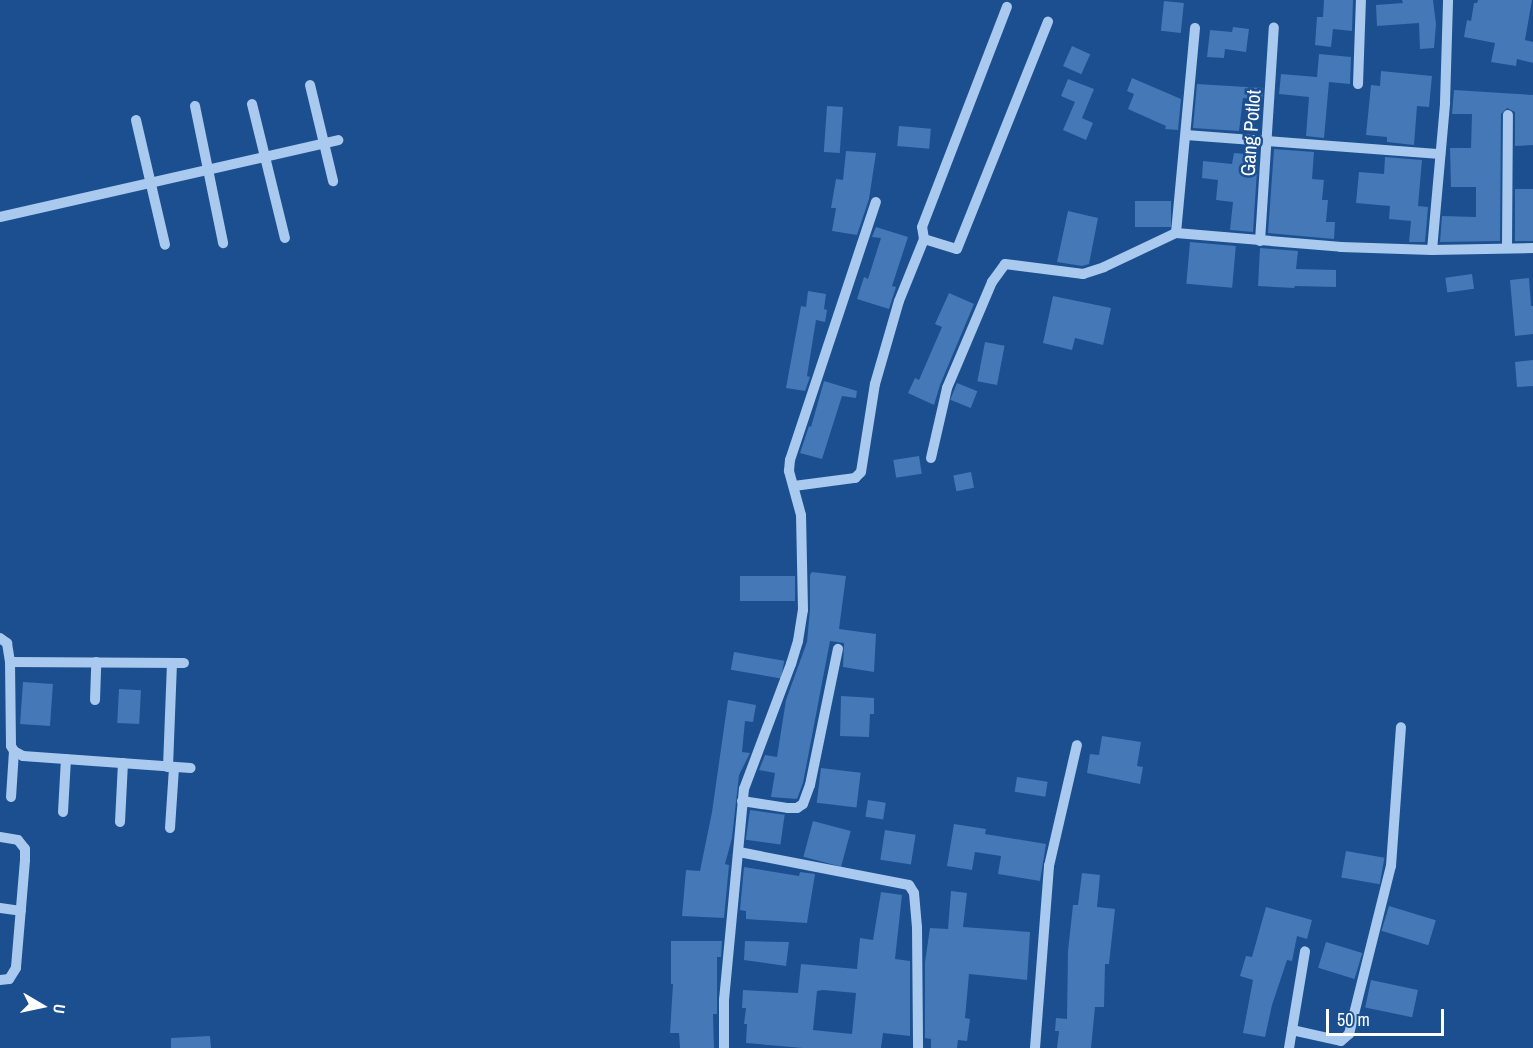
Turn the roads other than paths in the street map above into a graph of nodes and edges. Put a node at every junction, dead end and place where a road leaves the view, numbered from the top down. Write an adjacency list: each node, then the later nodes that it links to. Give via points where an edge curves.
1 (1361, 0): 7 (street)
2 (1448, 0): 17 (street)
3 (1007, 8): 26 (street, via 922,227)
4 (1048, 21): 26 (street, via 957,249)
5 (1274, 27): 15 (street, Gang Potlot)
6 (1195, 28): 13 (street)
7 (1358, 84)
8 (310, 85): 16 (street)
9 (252, 104): 18 (street)
10 (195, 106): 19 (street)
11 (1508, 115): 30 (street)
12 (136, 120): 21 (street)
13 (1186, 135): 15 (street); 24 (street)
14 (338, 140): 16 (street)
15 (1268, 141): 17 (street); 27 (street, Gang Potlot)
16 (324, 143): 18 (street); 20 (street)
17 (1440, 154): 32 (street)
18 (265, 157): 19 (street); 25 (street)
19 (207, 170): 21 (street); 28 (street)
20 (333, 181)
21 (150, 183): 23 (street); 29 (street)
22 (876, 202): 34 (street, via 790,460)
23 (0, 217)
24 (1176, 233): 27 (street); 33 (street, via 1083,274 1005,264 992,282 947,388)
25 (285, 238)
26 (924, 239): 34 (street, via 899,302 875,384 861,472 855,478)
27 (1260, 241): 32 (street)
28 (223, 243)
29 (165, 245)
30 (1507, 248): 31 (street); 32 (street)
31 (1533, 248)
32 (1432, 250)
33 (931, 458)
34 (794, 486): 50 (street, via 801,515 803,585 798,641 755,753)
35 (0, 638): 37 (street, via 6,642)
36 (838, 649): 50 (street, via 803,804 788,808)
37 (10, 662): 38 (street); 44 (street)
38 (96, 663): 39 (street); 41 (street)
39 (172, 663): 40 (street); 47 (street)
40 (184, 663)
41 (95, 700)
42 (1401, 727): 60 (street, via 1391,866 1349,1034 1341,1041)
43 (1077, 745): 63 (street, via 1049,866)
44 (14, 751): 45 (street, via 23,756); 49 (street)
45 (66, 759): 46 (street); 51 (street)
46 (123, 763): 47 (street); 52 (street)
47 (171, 767): 48 (street); 53 (street)
48 (191, 768)
49 (11, 796)
50 (742, 801): 55 (street)
51 (63, 812)
52 (120, 822)
53 (170, 828)
54 (0, 837): 57 (street, via 18,840 25,849)
55 (739, 852): 61 (street, via 724,1000); 62 (street, via 909,885 914,893 917,927)
56 (0, 908): 57 (street)
57 (21, 911): 59 (street, via 15,974)
58 (1305, 951): 60 (street)
59 (0, 980)
60 (1292, 1030): 64 (street)
61 (724, 1048)
62 (918, 1048)
63 (1035, 1048)
64 (1289, 1048)

